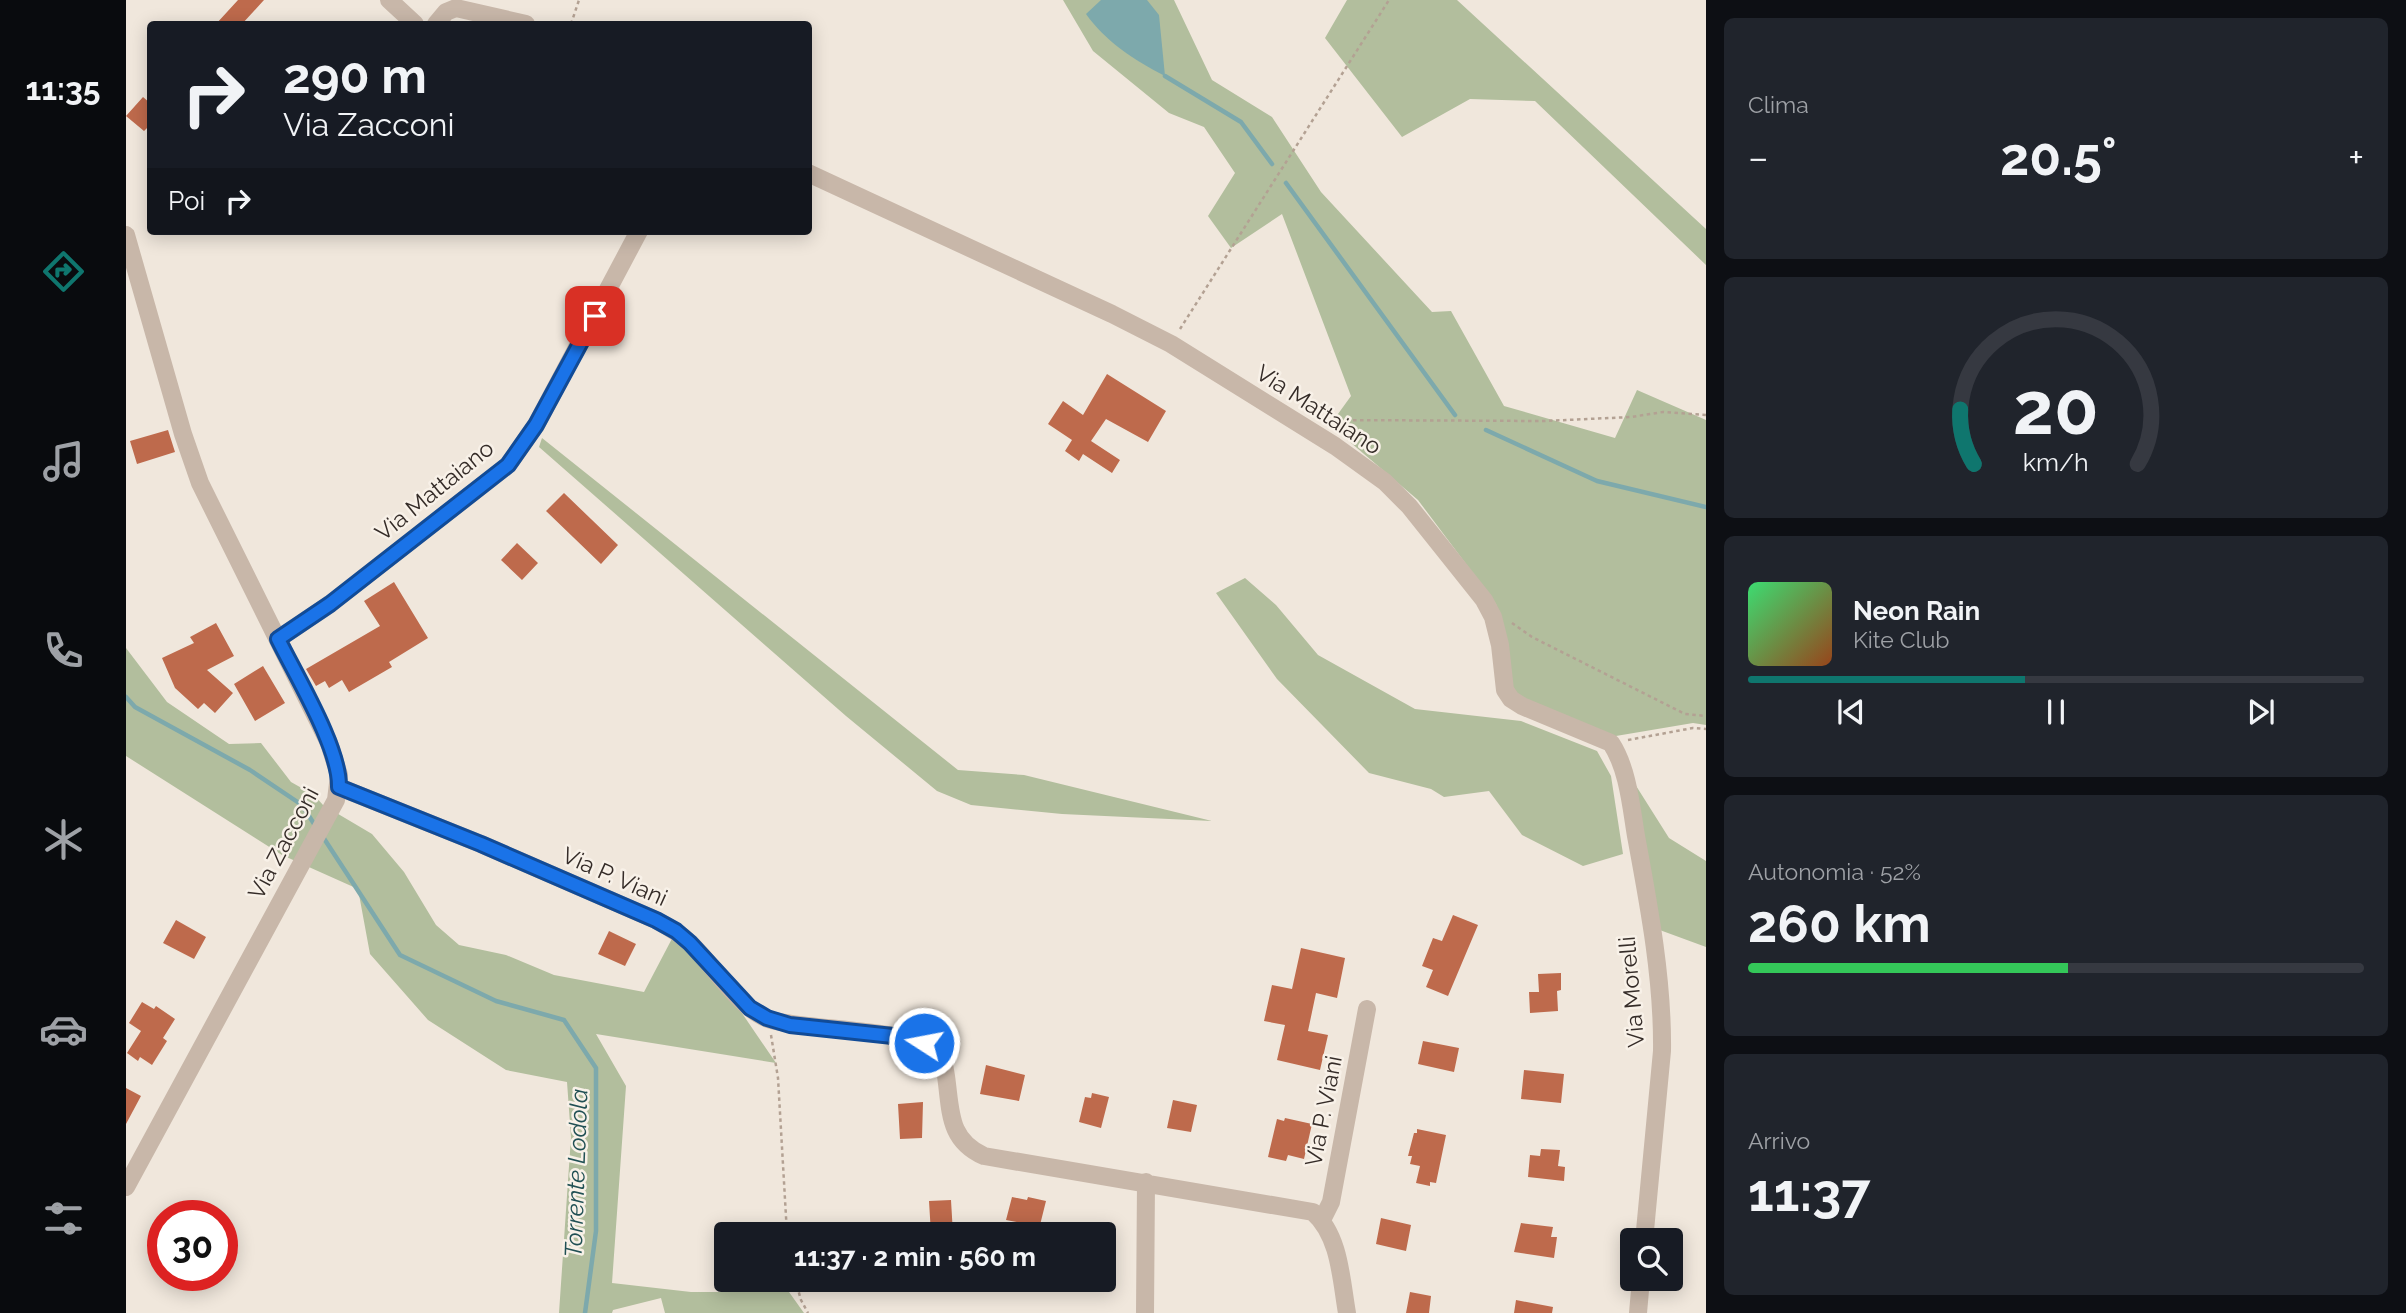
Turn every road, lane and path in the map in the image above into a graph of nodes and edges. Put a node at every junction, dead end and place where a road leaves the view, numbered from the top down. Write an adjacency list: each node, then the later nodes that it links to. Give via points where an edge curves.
1 (389, 0): 4 (street)
2 (579, 0): 7 (path)
3 (1389, 0): 11 (path)
4 (412, 21)
5 (438, 21): 6 (street, via 456,8)
6 (513, 21)
7 (572, 21)
8 (812, 175): 11 (street, Via Mattaiano)
9 (126, 235): 15 (street, Via Zacconi, via 200,483)
10 (637, 235): 15 (street, Via Mattaiano, via 536,425 508,465)
11 (1171, 344): 14 (street, Via Mattaiano, via 1385,482 1418,516)
12 (1706, 415): 13 (path, via 1663,412 1545,421)
13 (1321, 420)
14 (1493, 617): 16 (path, via 1511,622 1685,714); 18 (street, Via Mattaiano, via 1505,690 1511,699)
15 (278, 639): 19 (street, Via Zacconi, via 329,743 337,766)
16 (1706, 716)
17 (1706, 729): 18 (path)
18 (1611, 743): 26 (street, Via Morelli, via 1630,802 1662,1022)
19 (337, 793): 21 (street, Via P. Viani, via 481,844 656,920 690,943 750,1008); 23 (street, Via Zacconi)
20 (1367, 1009): 24 (street, Via P. Viani, via 1331,1202)
21 (767, 1018): 22 (street, Via P. Viani, via 790,1025 902,1037 931,1046 945,1069 961,1141 984,1156); 25 (path, via 776,1063)
22 (1146, 1182): 24 (street, Via P. Viani, via 1302,1209); 30 (street)
23 (126, 1187)
24 (1322, 1220): 31 (street, via 1336,1254)
25 (786, 1222)
26 (1645, 1228)
27 (1640, 1291): 32 (street)
28 (799, 1292): 29 (path)
29 (808, 1313)
30 (1145, 1313)
31 (1347, 1313)
32 (1638, 1313)

